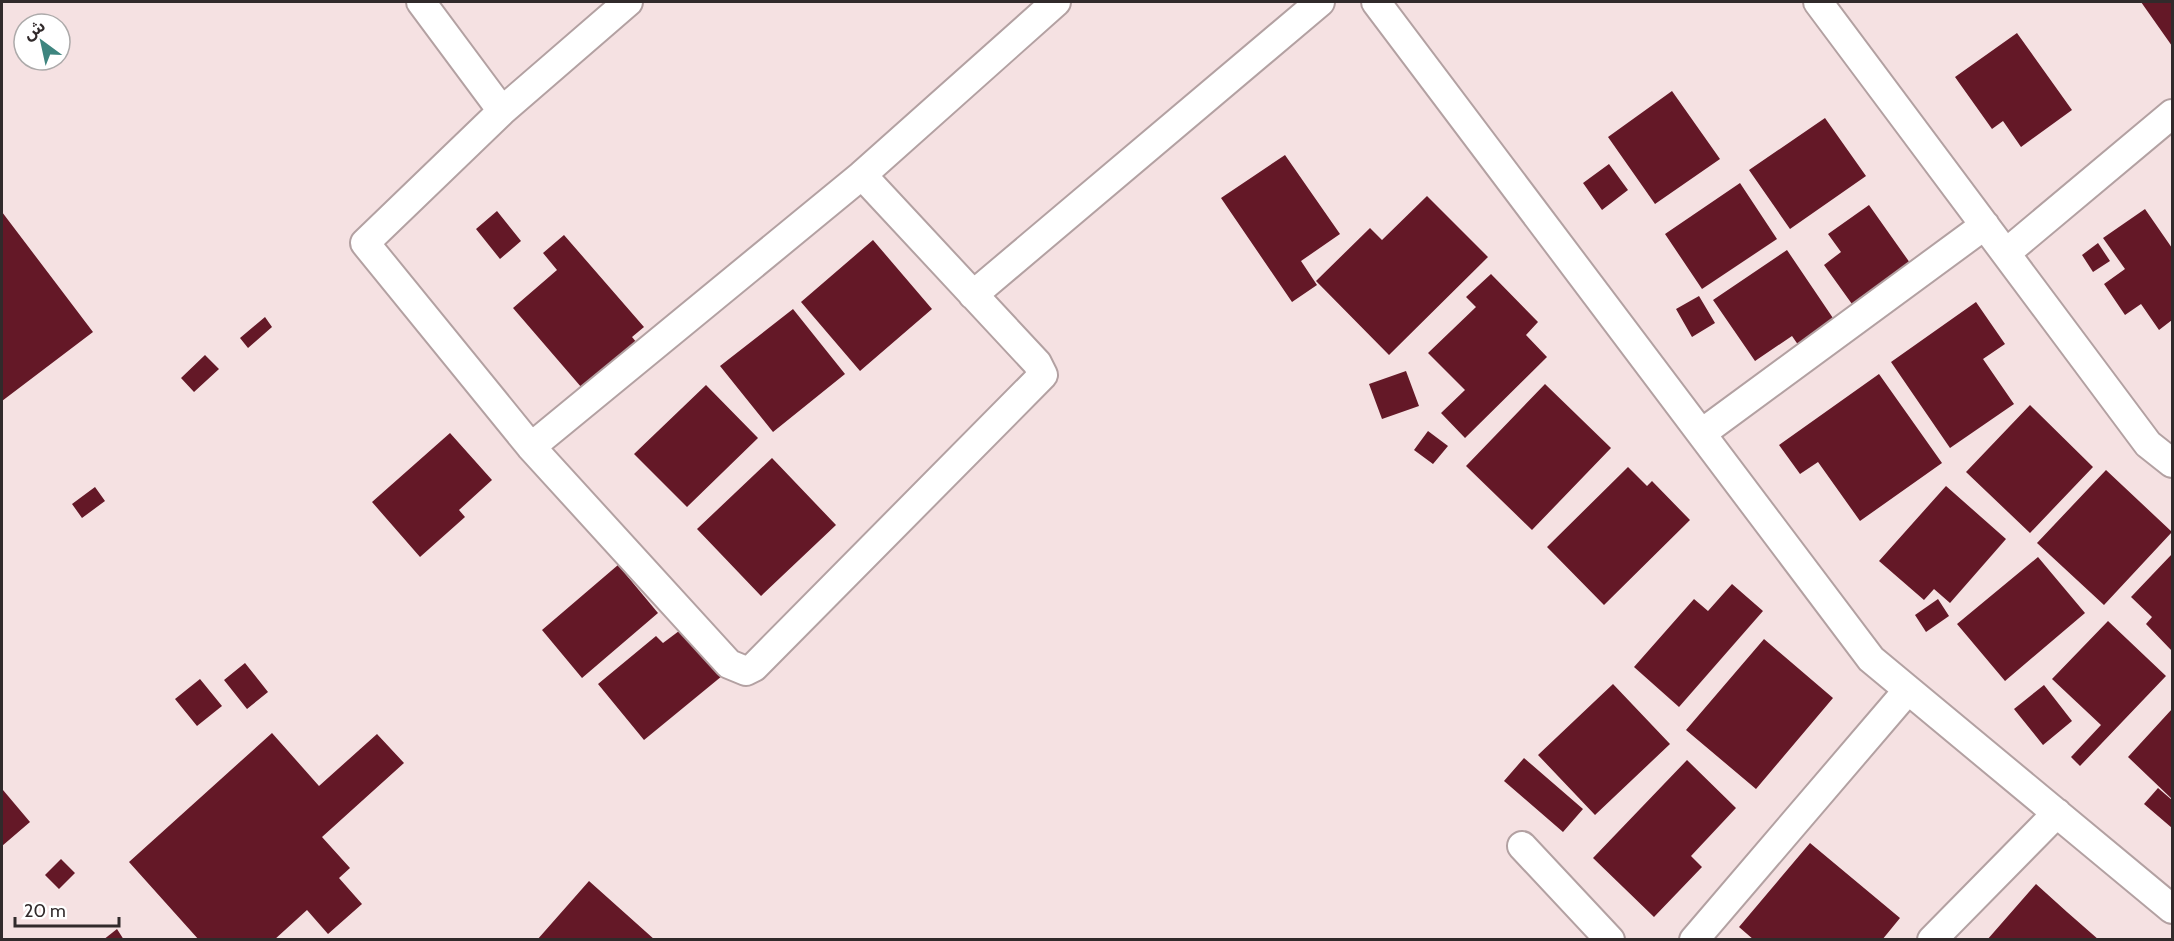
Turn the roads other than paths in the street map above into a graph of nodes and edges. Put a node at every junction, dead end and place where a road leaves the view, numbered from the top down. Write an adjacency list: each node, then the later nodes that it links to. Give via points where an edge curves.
1 (421, 2): 7 (street)
2 (628, 2): 7 (street)
3 (1056, 2): 9 (street)
4 (1320, 2): 12 (street)
5 (1376, 2): 13 (street)
6 (1818, 2): 10 (street)
7 (502, 111): 14 (street, via 365,243)
8 (2172, 114): 11 (street)
9 (862, 175): 12 (street); 14 (street)
10 (1985, 225): 11 (street); 13 (street)
11 (2006, 253): 15 (street, via 2148,444)
12 (973, 295): 14 (street, via 1043,375 746,671 729,664)
13 (1702, 433): 16 (street, via 1871,659)
14 (531, 447)
15 (2172, 463)
16 (1908, 690): 17 (street); 21 (street)
17 (2057, 813): 19 (street); 22 (street)
18 (1522, 846): 20 (street)
19 (2172, 909)
20 (1610, 939)
21 (1694, 939)
22 (1932, 939)

